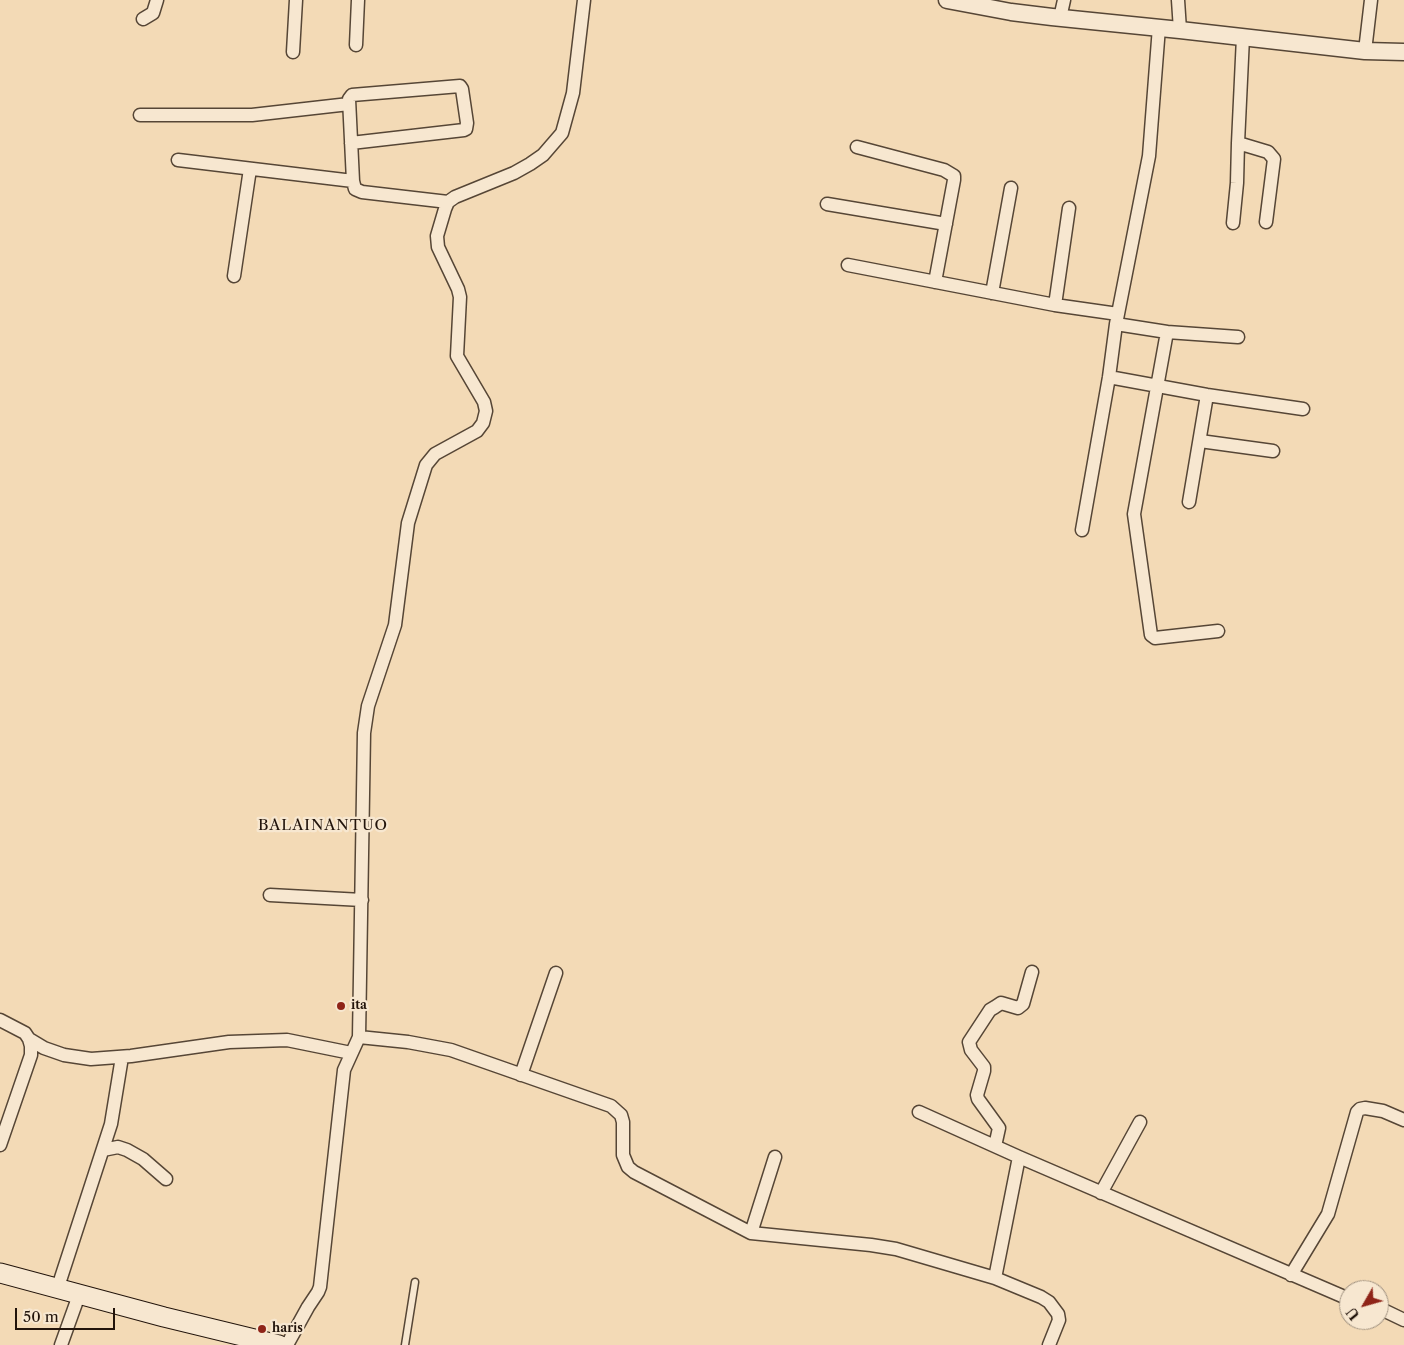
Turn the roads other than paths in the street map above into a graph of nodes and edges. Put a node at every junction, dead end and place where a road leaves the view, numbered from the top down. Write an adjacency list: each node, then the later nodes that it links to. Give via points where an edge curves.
1 (157, 0): 10 (street, via 153,13)
2 (296, 0): 16 (street)
3 (358, 0): 14 (street)
4 (584, 0): 27 (street, via 573,93 562,133 543,155 530,164)
5 (947, 0): 9 (street)
6 (1064, 0): 9 (street)
7 (1178, 0): 12 (street)
8 (1371, 0): 15 (street)
9 (1060, 18): 11 (street)
10 (143, 19)
11 (1159, 27): 12 (street); 38 (street, via 1149,156)
12 (1180, 30): 13 (street)
13 (1243, 37): 15 (street); 21 (street)
14 (356, 45)
15 (1365, 51): 17 (street)
16 (293, 52)
17 (1404, 52)
18 (349, 104): 19 (street, via 252,115); 20 (street); 20 (street, via 352,95 458,86 462,89 467,123 466,129 461,131)
19 (140, 115)
20 (351, 143): 25 (street)
21 (1238, 143): 30 (street, via 1268,152 1274,159); 31 (street)
22 (857, 147): 32 (street, via 952,174 954,180)
23 (178, 160): 24 (street)
24 (250, 168): 25 (street); 34 (street)
25 (353, 181): 27 (street, via 355,189 362,192)
26 (1011, 188): 36 (street)
27 (448, 202): 51 (street, via 437,241 460,297 457,356 484,402 486,412 478,431 435,454 426,466 408,523 395,625 368,706 364,733)
28 (827, 204): 32 (street)
29 (1069, 208): 37 (street)
30 (1266, 222)
31 (1233, 223)
32 (946, 224): 35 (street)
33 (848, 265): 35 (street)
34 (234, 276)
35 (936, 282): 36 (street)
36 (992, 293): 37 (street)
37 (1054, 305): 38 (street)
38 (1117, 319): 39 (street); 41 (street)
39 (1167, 332): 40 (street); 42 (street)
40 (1238, 337)
41 (1109, 376): 42 (street); 48 (street)
42 (1158, 386): 43 (street); 49 (street, via 1134,514 1151,635 1155,638)
43 (1207, 395): 44 (street); 45 (street)
44 (1303, 409)
45 (1200, 440): 46 (street); 47 (street)
46 (1273, 451)
47 (1188, 502)
48 (1082, 530)
49 (1218, 631)
50 (270, 895): 51 (street)
51 (362, 900): 55 (street)
52 (1032, 972): 64 (street, via 1023,1004 1018,1008 1001,1003 990,1010 969,1042 984,1067 977,1095 999,1128)
53 (556, 973): 59 (street)
54 (0, 1020): 56 (street, via 19,1029)
55 (359, 1037): 57 (street); 59 (street, via 428,1044)
56 (29, 1039): 58 (street, via 64,1054 91,1059); 63 (street, via 31,1055)
57 (351, 1053): 58 (street, via 287,1040 229,1042); 82 (street, via 344,1070 320,1286)
58 (122, 1057): 65 (street)
59 (522, 1075): 70 (street, via 617,1110 623,1122 623,1155 634,1172)
60 (919, 1112): 64 (street)
61 (1404, 1120): 72 (street, via 1383,1111 1365,1108 1357,1112 1328,1214)
62 (1140, 1122): 69 (street)
63 (0, 1145)
64 (995, 1146): 67 (street)
65 (103, 1150): 68 (street, via 127,1150); 75 (street)
66 (775, 1157): 70 (street)
67 (1019, 1157): 69 (street); 73 (street)
68 (166, 1178)
69 (1101, 1193): 72 (street)
70 (751, 1232): 73 (street, via 896,1249)
71 (0, 1273): 75 (main road)
72 (1291, 1275): 77 (street)
73 (995, 1278): 84 (street, via 1041,1297 1055,1309 1058,1320)
74 (415, 1282): 83 (lane)
75 (58, 1290): 76 (main road)
76 (79, 1295): 80 (street); 81 (main road)
77 (1339, 1295)
78 (1389, 1313): 79 (street)
79 (1404, 1320)
80 (61, 1345)
81 (280, 1345)
82 (287, 1345)
83 (405, 1345)
84 (1050, 1345)

